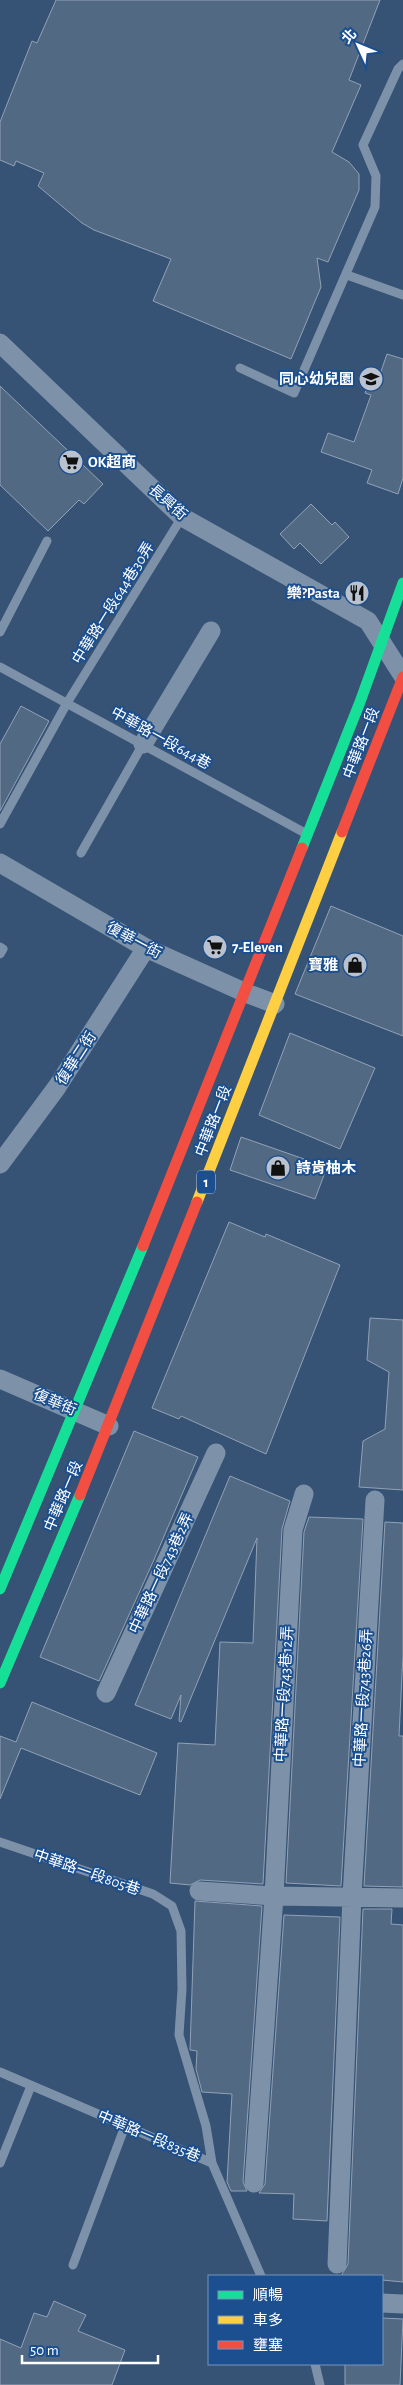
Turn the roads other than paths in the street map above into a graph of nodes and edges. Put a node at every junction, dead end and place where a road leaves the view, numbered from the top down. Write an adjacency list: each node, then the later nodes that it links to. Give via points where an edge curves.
1 (403, 64): 2 (lane, via 363,145 376,176 375,207)
2 (347, 275): 3 (lane); 5 (lane, via 294,393)
3 (403, 295)
4 (0, 343): 6 (street, 長興街)
5 (240, 368)
6 (182, 517): 11 (street, 長興街, via 368,621); 14 (lane, 中華路一段644巷30弄)
7 (47, 540): 10 (lane)
8 (403, 584): 11 (main road, 中華路一段 / 1)
9 (211, 631): 15 (street)
10 (0, 632)
11 (382, 646): 13 (street, 長興街); 17 (main road, 中華路一段 / 1)
12 (0, 667): 14 (lane, 中華路一段644巷)
13 (403, 677): 24 (main road, 中華路一段 / 1)
14 (67, 703): 15 (lane, 中華路一段644巷); 16 (lane, 中華路一段644巷30弄)
15 (143, 744): 17 (lane, 中華路一段644巷); 18 (lane)
16 (0, 824)
17 (308, 834): 23 (main road, 中華路一段 / 1)
18 (81, 853)
19 (0, 863): 21 (street, 復華一街)
20 (0, 947): 22 (lane, via 3,949)
21 (146, 948): 23 (street, 復華一街); 25 (street, 復華二街, via 57,1087)
22 (0, 954)
23 (246, 993): 24 (street, 復華一街); 27 (main road, 中華路一段 / 1)
24 (275, 1004): 28 (main road, 中華路一段 / 1)
25 (0, 1164)
26 (0, 1379): 27 (street, 復華街)
27 (75, 1411): 28 (street, 復華街); 32 (main road, 中華路一段 / 1)
28 (109, 1426): 33 (main road, 中華路一段 / 1)
29 (216, 1453): 34 (street, 中華路一段743巷2弄)
30 (304, 1494): 37 (street, 中華路一段743巷12弄, via 293,1530)
31 (374, 1500): 38 (street, 中華路一段743巷26弄)
32 (0, 1589)
33 (0, 1683)
34 (106, 1693)
35 (0, 1842): 44 (lane, 中華路一段805巷, via 153,1894 172,1906 181,1931 179,2035 206,2126)
36 (199, 1891): 37 (street)
37 (274, 1896): 38 (street); 45 (street, 中華路一段743巷12弄)
38 (352, 1896): 39 (street); 46 (street, 中華路一段743巷26弄)
39 (403, 1898)
40 (0, 2072): 41 (lane, 中華路一段835巷)
41 (31, 2086): 42 (lane, 中華路一段835巷); 43 (lane)
42 (125, 2126): 44 (lane, 中華路一段835巷); 47 (lane)
43 (0, 2163)
44 (212, 2163): 48 (lane, 中華路一段835巷)
45 (254, 2183)
46 (337, 2264)
47 (74, 2266)
48 (261, 2275)
49 (383, 2303): 50 (street)
50 (403, 2304)
51 (315, 2365): 52 (lane)
52 (320, 2385)

